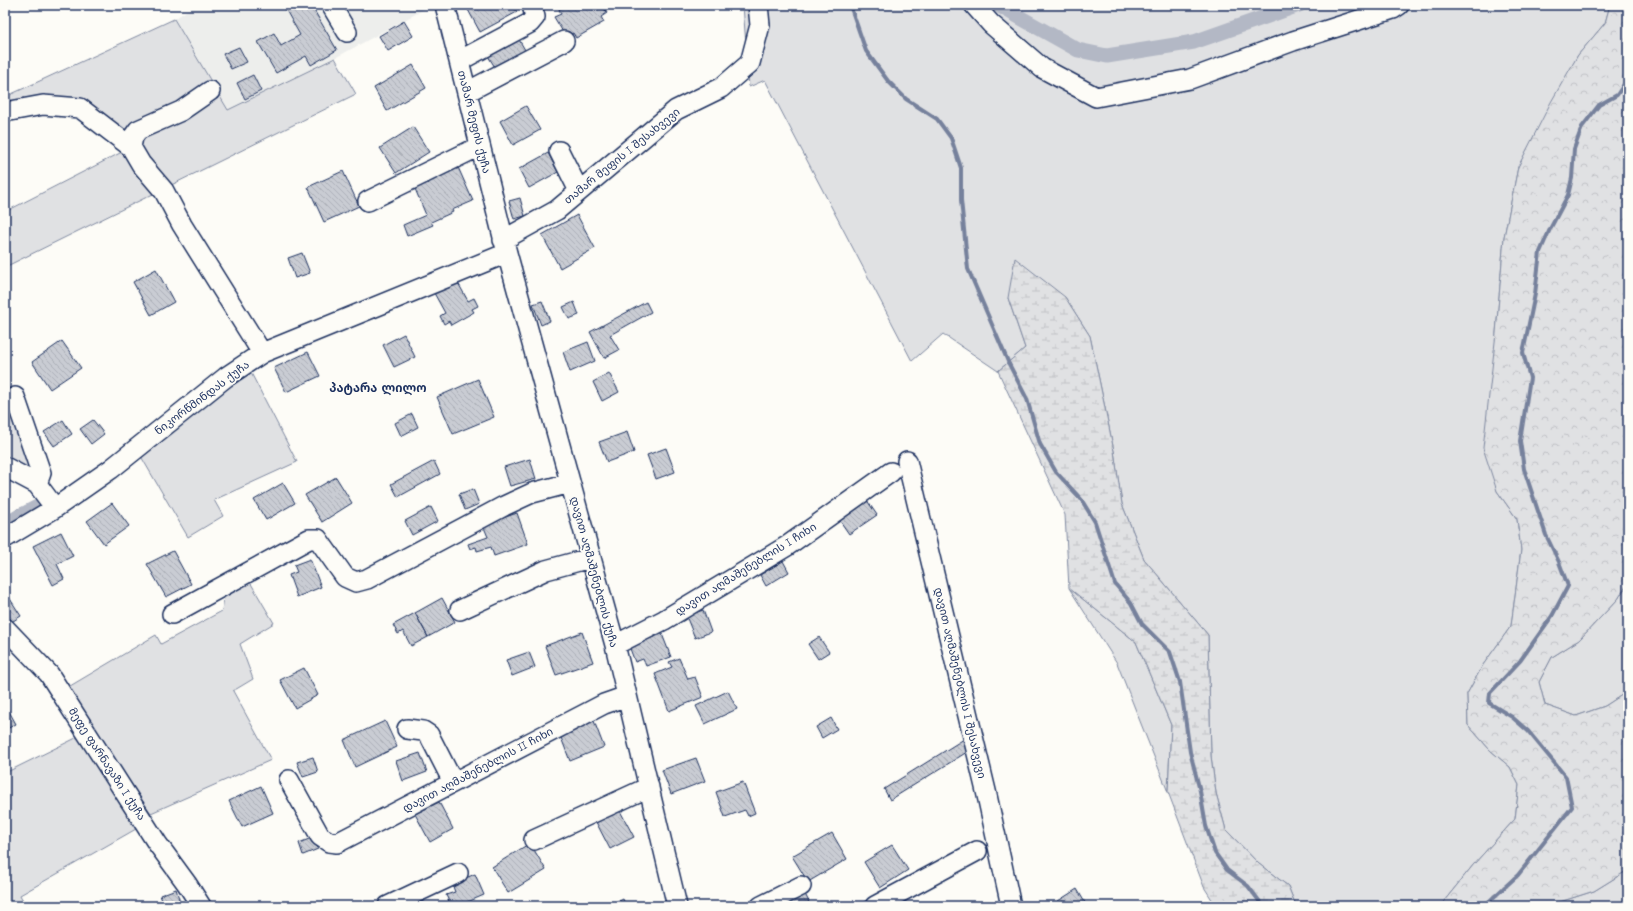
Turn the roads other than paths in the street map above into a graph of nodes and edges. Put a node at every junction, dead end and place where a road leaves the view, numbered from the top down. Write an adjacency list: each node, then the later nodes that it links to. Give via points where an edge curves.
1 (331, 5): 7 (street)
2 (532, 5): 9 (street, via 536,17 530,23)
3 (758, 5): 16 (street, თამარ მეფის I შესახვევი, via 760,24 750,63 721,88 676,110)
4 (974, 5): 5 (street, via 991,24 1042,68 1096,97 1190,78)
5 (1399, 5)
6 (452, 8): 9 (street, თამარ მეფის ქუჩა)
7 (348, 32)
8 (564, 40): 11 (street)
9 (459, 61): 11 (street, თამარ მეფის ქუჩა)
10 (210, 91): 14 (street, via 181,111 138,130)
11 (467, 92): 13 (street, თამარ მეფის ქუჩა)
12 (5, 112): 14 (street, via 43,105 80,108)
13 (480, 146): 17 (street); 18 (street, თამარ მეფის ქუჩა)
14 (131, 147): 19 (street, via 141,164 164,191 182,225)
15 (559, 150): 16 (street)
16 (579, 191): 18 (street, თამარ მეფის I შესახვევი, via 557,210)
17 (368, 201)
18 (505, 246): 19 (street, ნიკორწმინდას ქუჩა); 24 (street, დავით აღმაშენებლის ქუჩა)
19 (262, 353): 26 (street, ნიკორწმინდას ქუჩა, via 226,377 111,469)
20 (14, 397): 25 (street, via 42,473)
21 (907, 461): 47 (street, დავით აღმაშენებლის I შესახვევი)
22 (5, 467): 25 (street)
23 (892, 472): 32 (street, დავით აღმაშენებლის I ჩიხი, via 787,546 664,620)
24 (570, 483): 28 (street, დავით აღმაშენებლის ქუჩა); 30 (street, via 532,493 367,579 356,582 345,577 318,539 309,539)
25 (37, 484): 26 (street)
26 (55, 508): 27 (street, ნიკორწმინდას ქუჩა)
27 (5, 538)
28 (590, 558): 29 (street, via 546,570); 32 (street, დავით აღმაშენებლის ქუჩა)
29 (460, 610)
30 (172, 614)
31 (5, 628): 42 (street, მეფე ფარნავაზი I ქუჩა, via 49,674 157,843)
32 (615, 645): 33 (street, დავით აღმაშენებლის ქუჩა)
33 (627, 696): 36 (street, დავით აღმაშენებლის II ჩიხი, via 604,704); 37 (street, დავით აღმაშენებლის ქუჩა)
34 (407, 729): 36 (street, via 423,731 429,735)
35 (289, 780): 36 (street, დავით აღმაშენებლის II ჩიხი, via 320,836 328,842 337,843)
36 (453, 782)
37 (649, 787): 38 (street); 44 (street, დავით აღმაშენებლის ქუჩა)
38 (534, 840)
39 (977, 851): 46 (street)
40 (458, 873): 43 (street)
41 (801, 886): 45 (street)
42 (201, 906)
43 (388, 906)
44 (677, 906)
45 (761, 906)
46 (875, 906)
47 (1011, 906)

